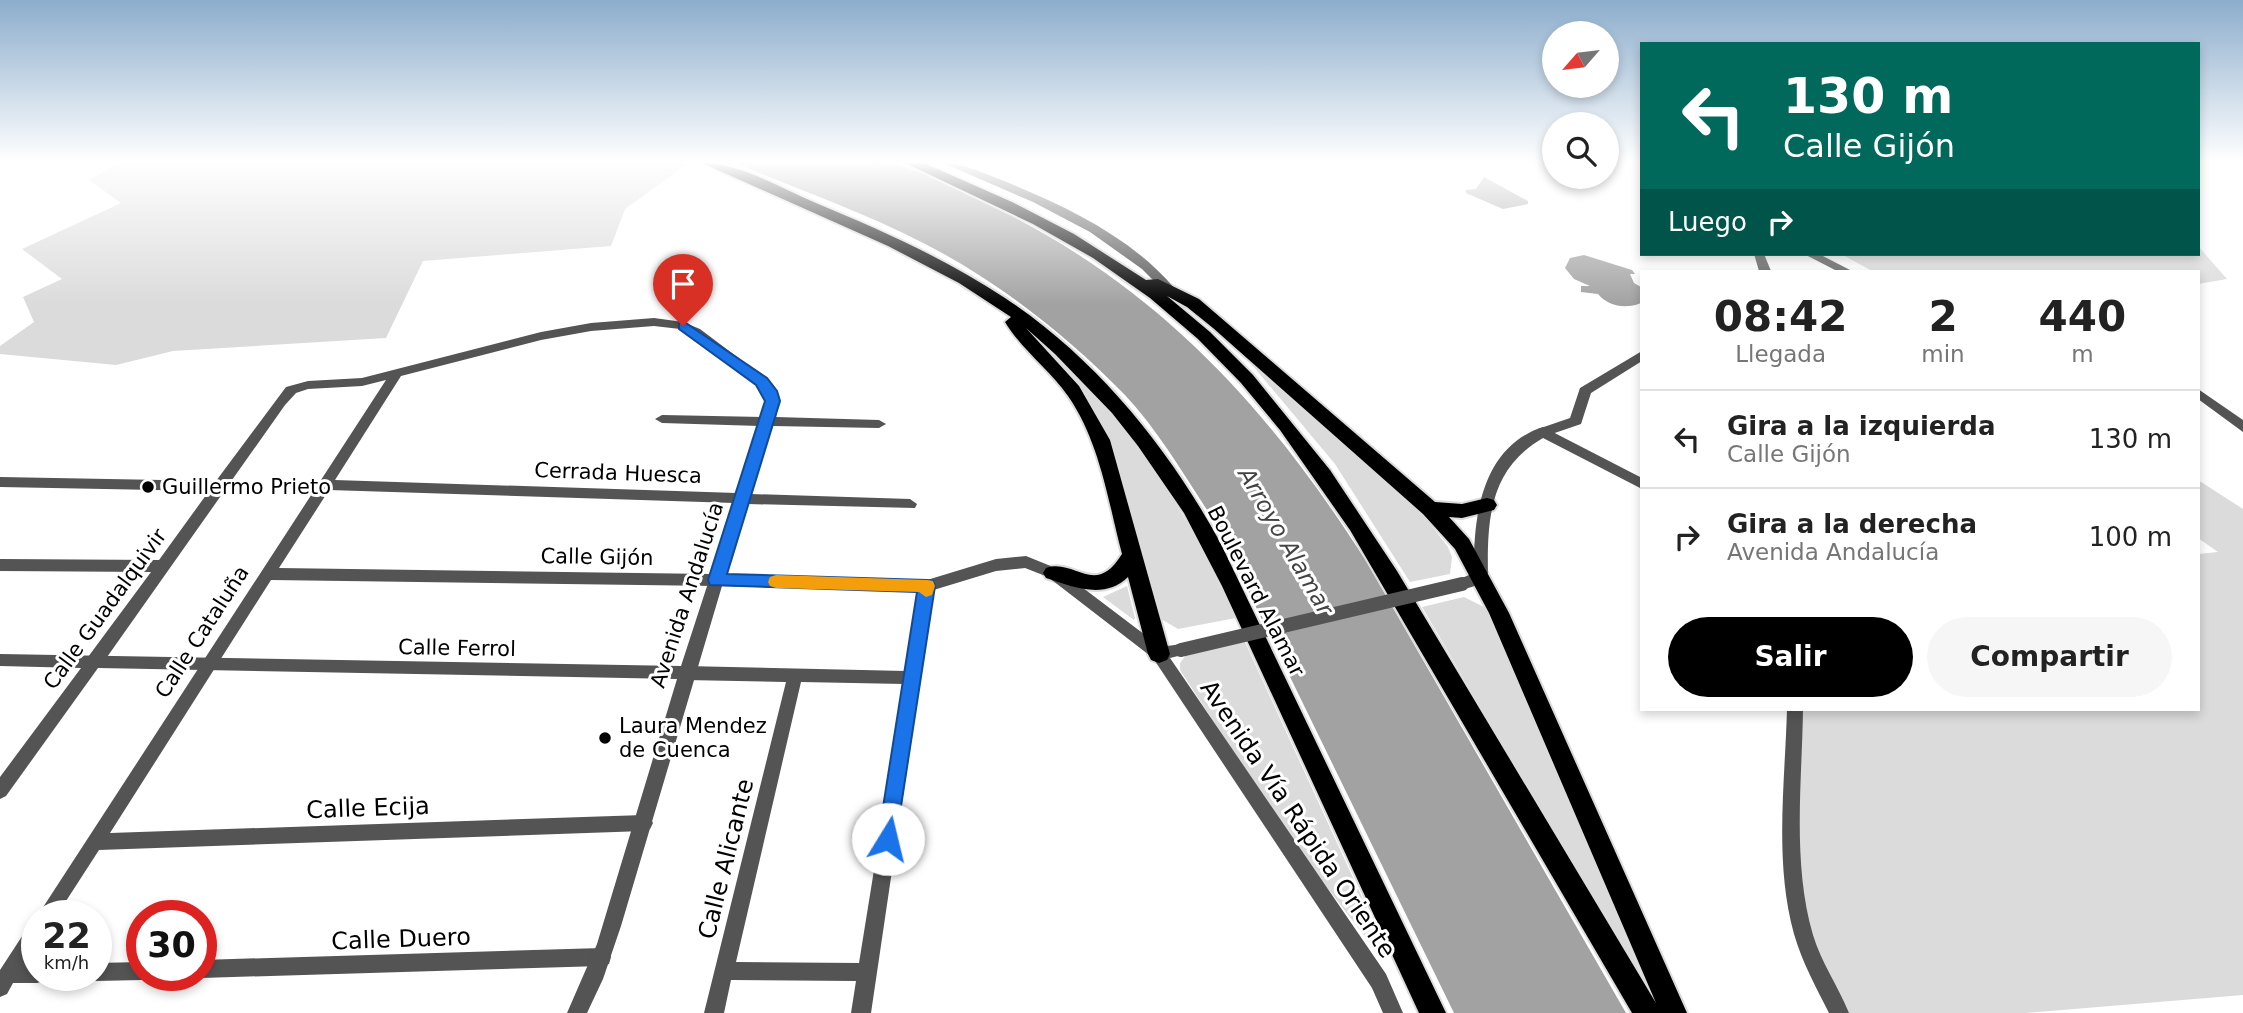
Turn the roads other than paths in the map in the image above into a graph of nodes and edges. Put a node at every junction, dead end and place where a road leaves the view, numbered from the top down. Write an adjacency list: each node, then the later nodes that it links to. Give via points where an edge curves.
1 (821, 210): 8 (highway, Boulevard Alamar, via 940,265)
2 (1022, 210): 5 (highway)
3 (1057, 210): 7 (street, via 1145,267)
4 (1814, 256): 6 (street)
5 (1124, 270): 7 (highway); 57 (highway, via 1220,351 1308,451 1388,572)
6 (1844, 270)
7 (1169, 289): 24 (highway, via 1219,324)
8 (1002, 303): 25 (highway, via 1020,334 1085,406 1101,440); 56 (highway, Boulevard Alamar, via 1056,347 1138,432 1209,541)
9 (1640, 356): 16 (street, via 1585,391 1576,421)
10 (397, 373): 13 (street, Avenida Andalucía, via 541,336 614,324 668,322 696,332 761,381 773,401); 19 (street, Calle Cataluña); 20 (street, Calle Guadalquivir, via 362,382 297,387 280,402)
11 (2200, 395): 15 (street)
12 (662, 418): 13 (street)
13 (768, 423): 14 (street); 21 (street, Avenida Andalucía)
14 (879, 424)
15 (2243, 427)
16 (1543, 432): 18 (street); 23 (street, via 1518,447 1504,464)
17 (0, 482): 20 (street)
18 (1640, 483)
19 (324, 485): 21 (street, Cerrada Huesca); 29 (street, Calle Cataluña)
20 (220, 486): 27 (street, Calle Guadalquivir)
21 (742, 498): 22 (street, Cerrada Huesca); 30 (street, Avenida Andalucía)
22 (911, 504)
23 (1487, 505): 24 (highway, via 1462,511); 31 (street)
24 (1430, 509): 31 (highway, via 1462,544)
25 (1131, 556): 28 (highway, via 1109,581 1085,582); 33 (highway)
26 (0, 565): 27 (street)
27 (162, 566): 35 (street, Calle Guadalquivir)
28 (1053, 573): 32 (street, Calle Gijón, via 1026,562 1011,563); 33 (street, Calle Gijón)
29 (267, 574): 30 (street, Calle Gijón); 36 (street, Calle Cataluña)
30 (716, 580): 32 (street, Calle Gijón); 37 (street, Avenida Andalucía)
31 (1471, 580): 33 (street, bridge); 58 (highway)
32 (927, 586): 39 (street)
33 (1159, 654): 55 (street, Avenida Vía Rápida Oriente, via 1379,981)
34 (0, 660): 35 (street, Calle Ferrol)
35 (93, 662): 36 (street, Calle Ferrol); 41 (street, Calle Guadalquivir)
36 (209, 664): 37 (street, Calle Ferrol); 44 (street, Calle Cataluña)
37 (685, 673): 38 (street, Calle Ferrol); 43 (street, Avenida Andalucía)
38 (795, 676): 39 (street, Calle Ferrol); 49 (street, Calle Alicante)
39 (912, 678): 50 (street)
40 (1795, 711): 59 (street, via 1794,874 1801,925)
41 (7, 772): 42 (street, Calle Guadalquivir)
42 (0, 791)
43 (643, 823): 44 (street, Calle Ecija); 47 (street, Avenida Andalucía)
44 (94, 842): 45 (street, Calle Cataluña)
45 (57, 900)
46 (21, 955): 51 (street)
47 (601, 957): 48 (street, Calle Duero); 52 (street, Avenida Andalucía)
48 (217, 969)
49 (724, 971): 50 (street); 53 (street, Calle Alicante)
50 (867, 972): 54 (street)
51 (4, 981)
52 (577, 1013)
53 (714, 1013)
54 (861, 1013)
55 (1393, 1013)
56 (1433, 1013)
57 (1647, 1013)
58 (1674, 1013)
59 (1839, 1013)

